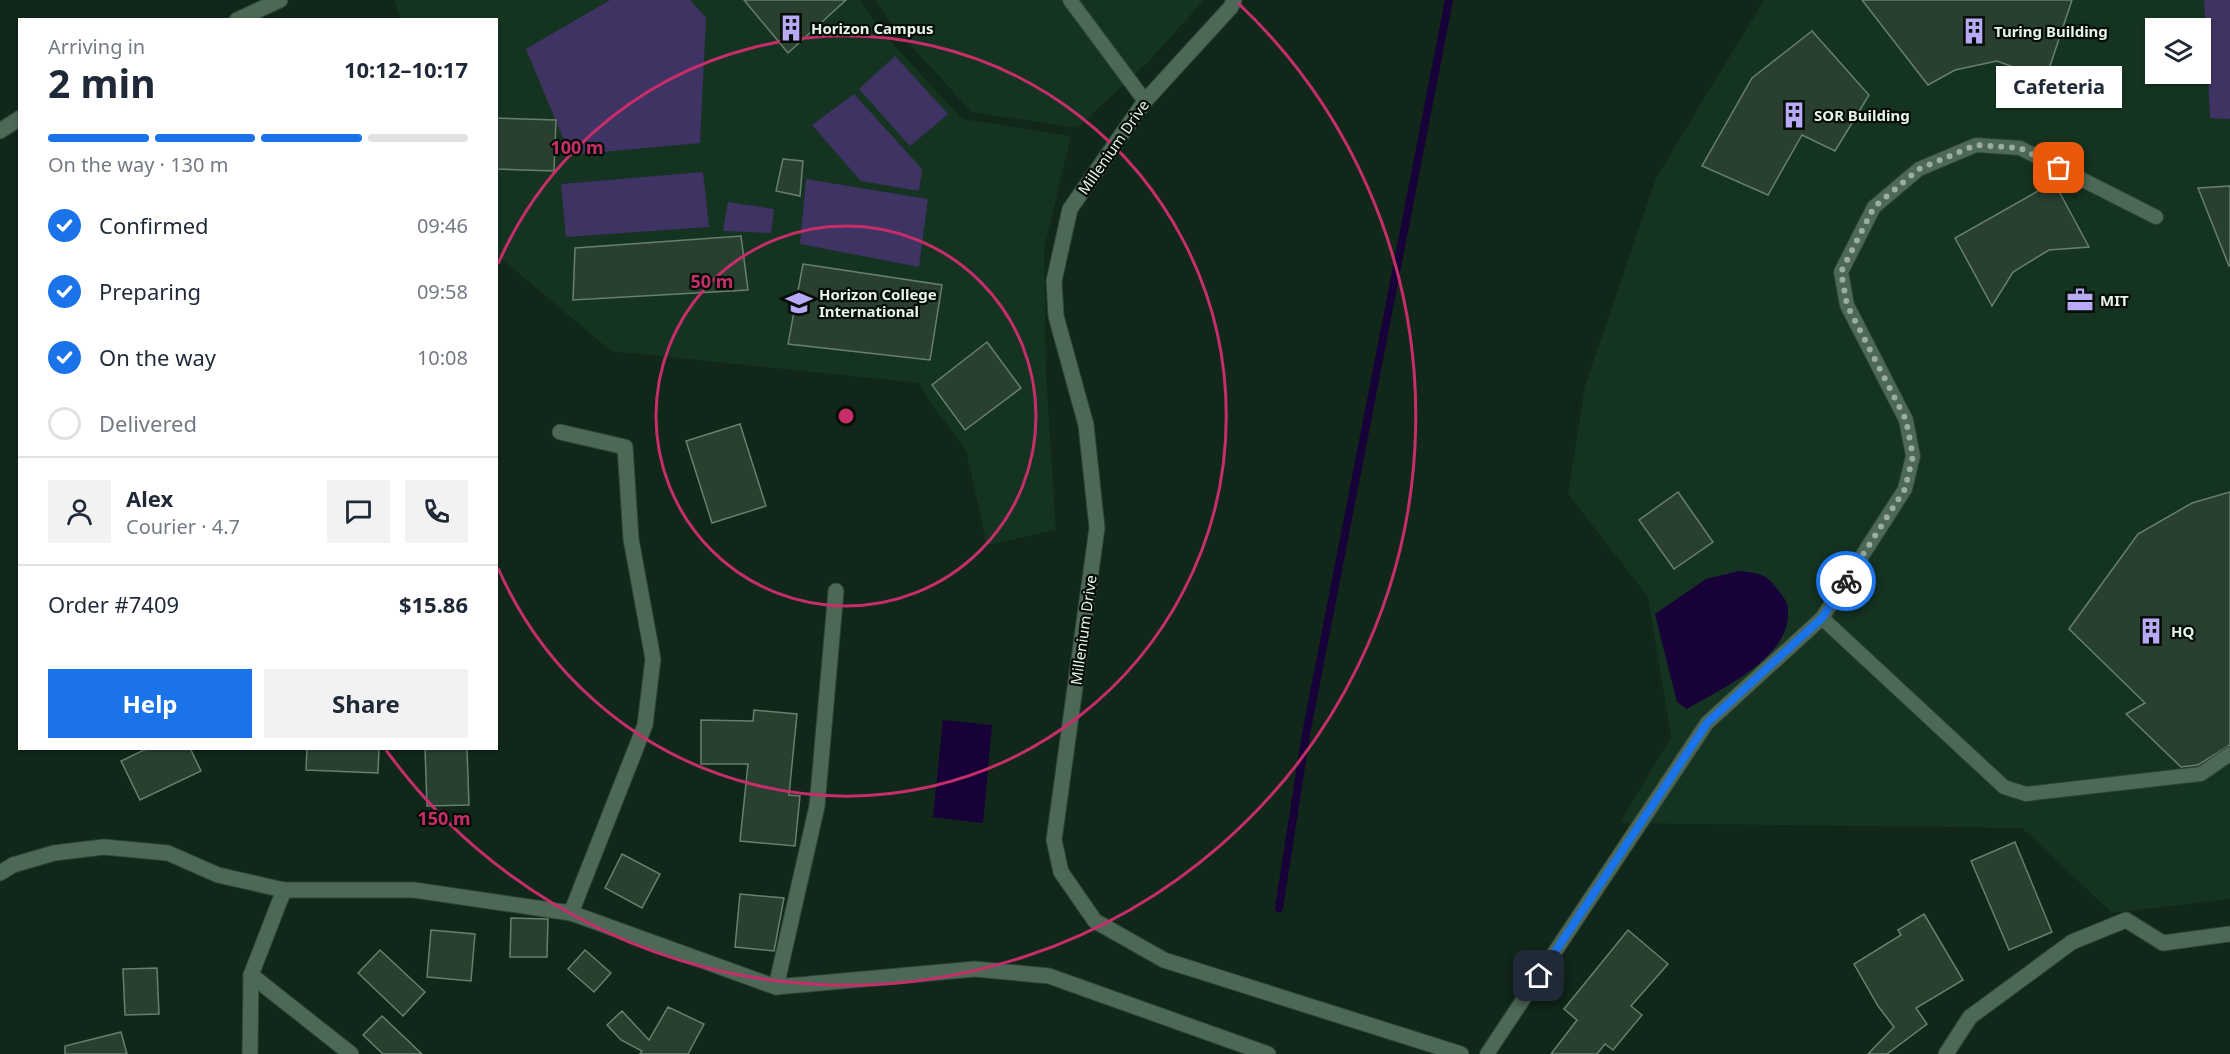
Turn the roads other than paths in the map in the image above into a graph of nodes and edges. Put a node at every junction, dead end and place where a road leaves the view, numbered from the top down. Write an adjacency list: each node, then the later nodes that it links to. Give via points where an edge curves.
1 (280, 0): 4 (street)
2 (1070, 0): 6 (lane)
3 (1234, 0): 6 (street, Millenium Drive)
4 (253, 6): 5 (street)
5 (239, 18)
6 (1145, 101): 23 (street, Millenium Drive, via 1070,209 1054,281 1056,316 1086,425 1097,528 1054,840 1061,872 1095,921 1164,960)
7 (18, 119): 8 (street)
8 (0, 132)
9 (2156, 217): 12 (lane, via 2020,148 1976,145 1919,169 1874,207 1841,272 1847,305 1906,420 1913,456 1905,489)
10 (560, 432): 16 (street, via 626,447 631,539 653,659 645,725)
11 (836, 591): 19 (street, via 817,806)
12 (1822, 618): 13 (lane, via 2004,787 2026,794 2201,774); 24 (lane, via 1707,723)
13 (2230, 754)
14 (0, 873): 15 (street, via 54,853 104,846 168,853 218,875)
15 (284, 890): 16 (street, via 414,890); 18 (street)
16 (571, 913): 19 (street)
17 (2230, 934): 25 (street, via 2163,943 2126,920 2072,942 1970,1017)
18 (251, 975): 20 (street); 21 (street)
19 (777, 987): 22 (street, via 975,969 1049,976)
20 (250, 1054)
21 (351, 1054)
22 (1268, 1054)
23 (1461, 1054)
24 (1487, 1054)
25 (1946, 1054)

